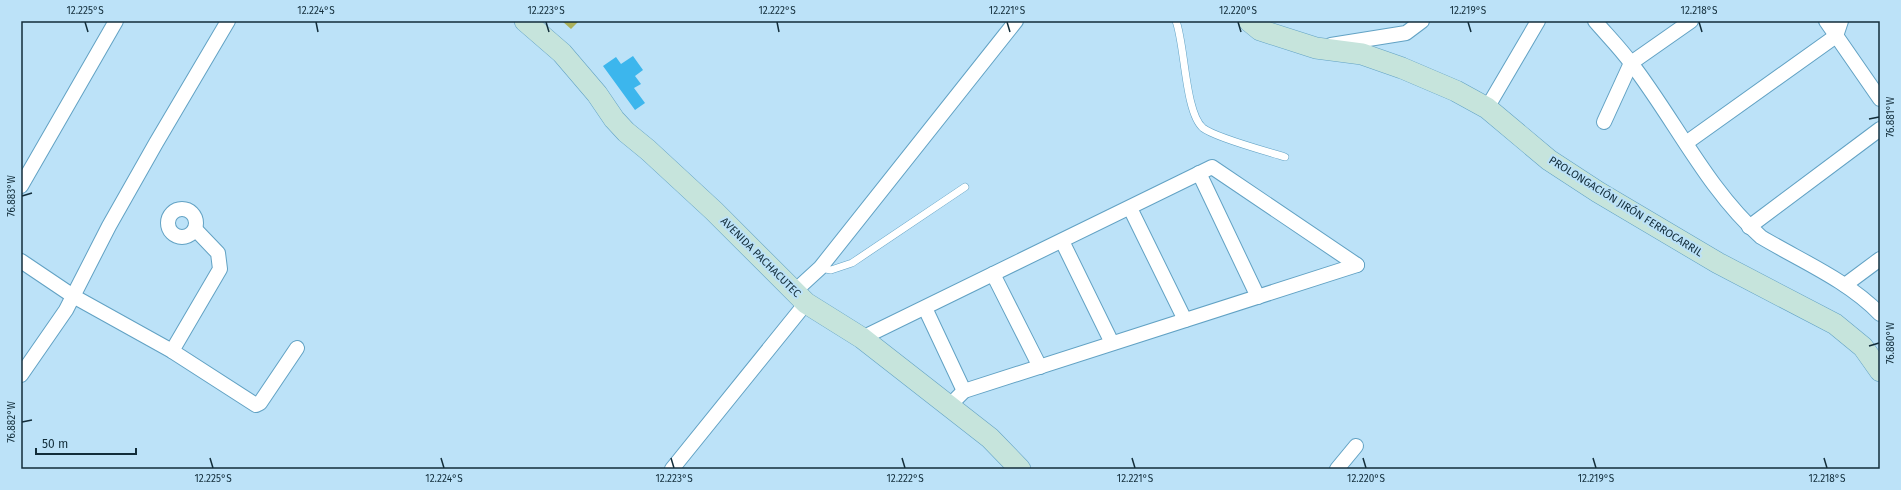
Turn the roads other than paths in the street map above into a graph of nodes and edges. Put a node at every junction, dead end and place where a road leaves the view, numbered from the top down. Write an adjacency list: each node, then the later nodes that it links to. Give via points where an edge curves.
1 (116, 21): 23 (street)
2 (228, 21): 34 (street, via 109,226)
3 (525, 21): 36 (street, AVENIDA PACHACUTEC, via 562,53 626,132)
4 (1016, 21): 31 (street)
5 (1176, 21): 21 (lane, via 1193,113 1203,127 1220,136)
6 (1249, 21): 14 (street, PROLONGACIÓN JIRÓN FERROCARRIL, via 1260,30)
7 (1422, 21): 14 (street, via 1406,33)
8 (1538, 21): 17 (street)
9 (1595, 21): 15 (street)
10 (1691, 21): 15 (street)
11 (1826, 21): 13 (street)
12 (1841, 21): 13 (street)
13 (1836, 36): 16 (street); 20 (street)
14 (1316, 48): 17 (street, PROLONGACIÓN JIRÓN FERROCARRIL, via 1362,54 1402,68 1456,91)
15 (1631, 63): 18 (street); 20 (street)
16 (1880, 99)
17 (1487, 108): 45 (street, PROLONGACIÓN JIRÓN FERROCARRIL, via 1550,160 1598,192 1718,263 1835,324 1863,347)
18 (1604, 122)
19 (1880, 129): 26 (street)
20 (1686, 143): 26 (street)
21 (1284, 157)
22 (1199, 174): 25 (street); 35 (street); 35 (street, via 1212,168 1357,264)
23 (21, 186)
24 (966, 187): 31 (lane, via 852,263 831,270)
25 (1130, 208): 28 (street); 39 (street)
26 (1749, 227): 33 (street, via 1761,237)
27 (195, 229): 43 (street, via 218,253 220,269)
28 (1062, 240): 32 (street); 41 (street)
29 (1880, 260): 33 (street)
30 (21, 261): 34 (street)
31 (820, 268): 36 (street)
32 (993, 274): 37 (street); 44 (street)
33 (1845, 285): 38 (street, via 1869,302)
34 (73, 296): 43 (street); 46 (street)
35 (1258, 296): 39 (street)
36 (801, 297): 40 (street, AVENIDA PACHACUTEC); 50 (street)
37 (925, 308): 40 (street); 47 (street)
38 (1880, 314)
39 (1185, 320): 41 (street)
40 (862, 338): 48 (street, AVENIDA PACHACUTEC)
41 (1112, 343): 44 (street)
42 (297, 348): 43 (street, via 260,403 256,405)
43 (172, 351)
44 (1040, 367): 47 (street)
45 (1880, 371)
46 (21, 375)
47 (964, 391): 48 (street)
48 (949, 406): 51 (street, AVENIDA PACHACUTEC, via 990,438)
49 (1356, 446): 52 (street)
50 (672, 469)
51 (1020, 469)
52 (1337, 469)

